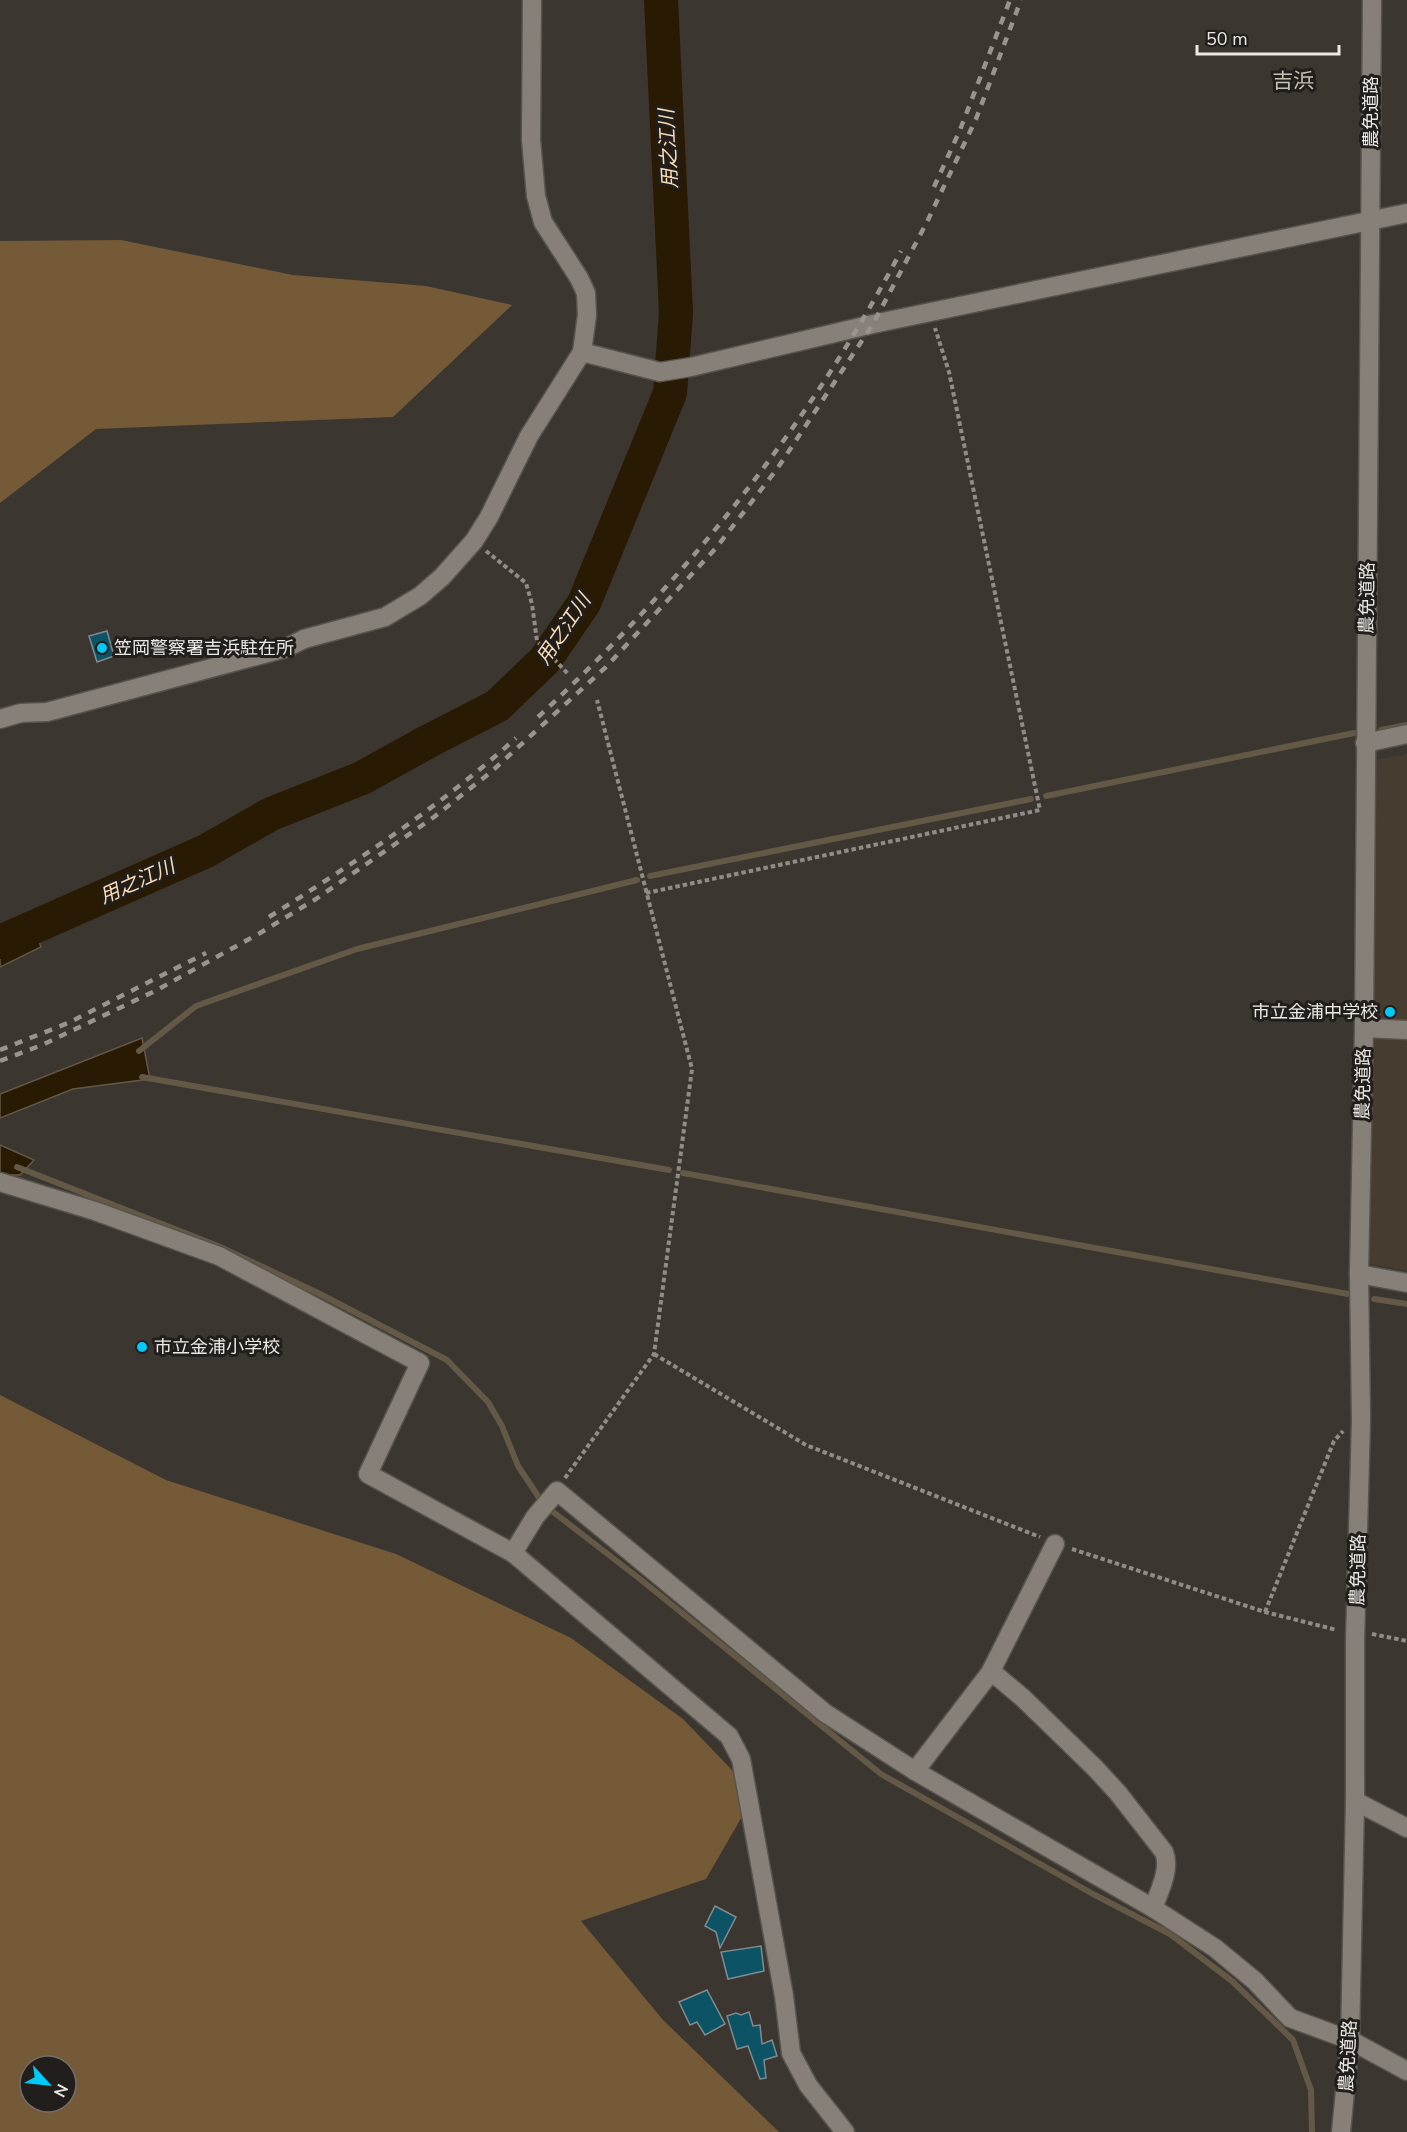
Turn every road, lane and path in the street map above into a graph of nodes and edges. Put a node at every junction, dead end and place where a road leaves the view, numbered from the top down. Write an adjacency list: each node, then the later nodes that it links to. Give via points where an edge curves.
1 (532, 0): 6 (street, via 531,140 536,196 543,222 586,293)
2 (1372, 0): 4 (street, 農免道路)
3 (1407, 213): 4 (street)
4 (1371, 221): 5 (street); 12 (street, 農免道路)
5 (930, 313): 6 (street, via 660,372); 13 (path, via 948,372 1040,810)
6 (582, 352): 7 (street, via 529,436)
7 (474, 541): 8 (path, via 526,583 537,641); 10 (street, via 420,596 385,617 304,639 286,648 47,712)
8 (569, 675)
9 (597, 700): 13 (path)
10 (0, 719)
11 (1407, 734): 12 (street)
12 (1365, 742): 14 (street, 農免道路)
13 (646, 893): 19 (path, via 692,1069)
14 (1364, 1028): 15 (street); 17 (street, 農免道路)
15 (1407, 1030)
16 (0, 1182): 23 (street, via 219,1256 420,1363 368,1474)
17 (1359, 1275): 18 (street); 20 (street, 農免道路)
18 (1407, 1283)
19 (654, 1354): 21 (path); 22 (path, via 806,1445)
20 (1361, 1420): 24 (path, via 1349,1425 1334,1441); 25 (street, 農免道路)
21 (555, 1495): 23 (street, via 535,1517); 28 (street, via 825,1713)
22 (1055, 1544): 24 (path); 27 (street)
23 (514, 1551): 34 (street, via 729,1736 741,1759 791,2053 808,2085)
24 (1265, 1612): 25 (path)
25 (1356, 1636): 26 (path); 29 (street, 農免道路)
26 (1407, 1641)
27 (990, 1673): 28 (street); 31 (street, via 1023,1698 1095,1768 1164,1852 1166,1870)
28 (915, 1771): 31 (street)
29 (1355, 1801): 30 (street); 32 (street, 農免道路)
30 (1407, 1828)
31 (1153, 1908): 32 (street, via 1215,1948 1255,1981 1290,2018)
32 (1350, 2040): 33 (street); 35 (street, 農免道路)
33 (1407, 2072)
34 (845, 2132)
35 (1341, 2132)

